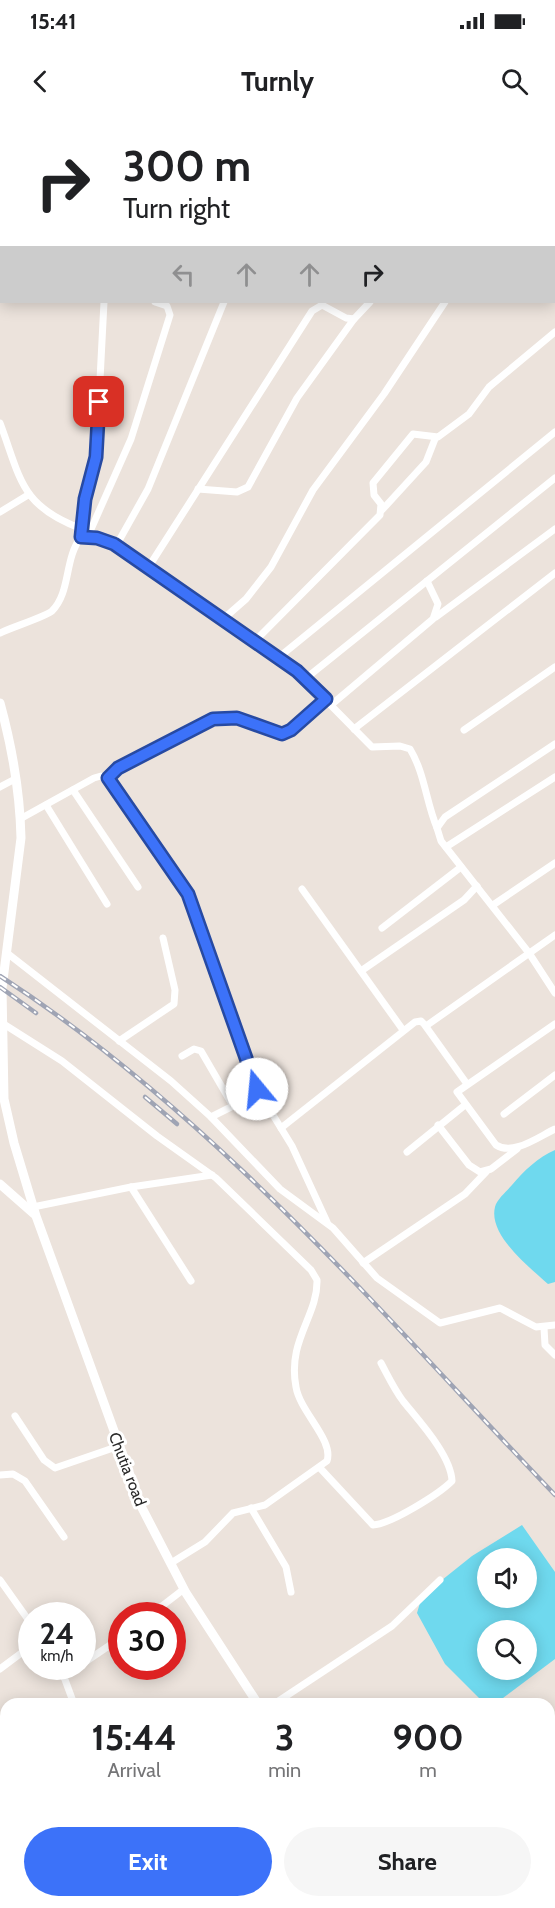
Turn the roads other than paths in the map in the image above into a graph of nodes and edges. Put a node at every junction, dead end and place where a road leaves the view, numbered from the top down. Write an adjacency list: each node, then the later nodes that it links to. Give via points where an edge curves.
1 (104, 303): 17 (street, via 96,457)
2 (158, 303): 19 (street, via 167,306 170,315 131,439)
3 (224, 303): 20 (street, via 148,489)
4 (319, 303): 7 (street); 13 (street)
5 (369, 303): 7 (street)
6 (444, 303): 25 (street, via 313,490 271,567 251,594)
7 (354, 319): 13 (street, via 297,398 248,487 237,492)
8 (555, 332): 11 (street, via 489,387 461,421)
9 (0, 423): 14 (street)
10 (555, 432): 28 (street)
11 (435, 439): 15 (street, via 426,462); 15 (street, via 413,434 373,483)
12 (555, 478): 23 (street)
13 (198, 489): 21 (street)
14 (28, 495): 16 (street); 17 (street, via 53,517)
15 (381, 510): 27 (street)
16 (0, 511)
17 (82, 529): 19 (street)
18 (555, 529): 24 (street)
19 (84, 537): 20 (street); 26 (street, via 68,564 61,599 51,613)
20 (116, 546): 21 (street)
21 (148, 568): 25 (street)
22 (555, 573): 33 (street)
23 (427, 580): 24 (street, via 438,604); 30 (street)
24 (433, 619): 31 (street)
25 (222, 620): 27 (street)
26 (0, 633)
27 (254, 642): 28 (street)
28 (278, 658): 30 (street)
29 (555, 667): 34 (street)
30 (305, 679): 31 (street)
31 (328, 702): 33 (street); 37 (street, via 282,734 237,718 213,719 118,768)
32 (0, 704): 38 (street, Chutia road)
33 (354, 729): 43 (street, via 372,747 400,746 410,750 422,773)
34 (464, 730)
35 (555, 744): 43 (street, via 445,818)
36 (555, 777): 44 (street)
37 (108, 778): 40 (street, via 94,778); 68 (street, via 188,894)
38 (15, 779): 39 (street); 42 (street, Chutia road)
39 (0, 786)
40 (73, 790): 41 (street); 48 (street)
41 (46, 805): 42 (street); 50 (street)
42 (20, 819): 55 (street, Chutia road)
43 (437, 828): 44 (street)
44 (446, 847): 46 (street)
45 (555, 863): 51 (street)
46 (461, 867): 47 (street); 52 (street)
47 (477, 885): 51 (street); 58 (street, via 464,900)
48 (138, 887)
49 (302, 889): 58 (street)
50 (107, 904)
51 (493, 905): 56 (street)
52 (382, 928)
53 (555, 935): 56 (street)
54 (163, 938): 64 (street, via 175,990 174,1004)
55 (7, 953): 57 (street, Chutia road); 64 (street)
56 (529, 953): 59 (street); 62 (street)
57 (3, 967): 60 (street, Chutia road)
58 (361, 971): 63 (street)
59 (555, 993)
60 (2, 1023): 69 (street, Chutia road); 80 (street, via 62,1061)
61 (555, 1024): 67 (street)
62 (426, 1026): 63 (street, via 421,1021); 67 (street)
63 (403, 1030): 75 (street)
64 (119, 1041): 73 (street)
65 (182, 1056): 71 (street, via 194,1049 201,1051)
66 (555, 1075): 72 (street)
67 (467, 1084): 70 (street, via 458,1092)
68 (259, 1093): 71 (street); 75 (street)
69 (2, 1101): 83 (street, Chutia road)
70 (465, 1105): 74 (street); 77 (street, via 496,1146 507,1150)
71 (233, 1106): 73 (street)
72 (504, 1114)
73 (211, 1117): 84 (street, via 280,1189)
74 (438, 1125): 78 (street); 79 (street, via 469,1165)
75 (281, 1128): 84 (street)
76 (555, 1129): 77 (street)
77 (521, 1146): 79 (street)
78 (407, 1152)
79 (486, 1172): 85 (street, via 465,1194)
80 (212, 1175): 82 (street); 93 (street, via 236,1194 317,1280 294,1366 299,1399 330,1451)
81 (0, 1184): 83 (street)
82 (131, 1187): 83 (street); 86 (street)
83 (35, 1211): 92 (street, Chutia road)
84 (327, 1222): 85 (street)
85 (363, 1263): 88 (street, via 377,1278 440,1323 500,1308)
86 (191, 1281)
87 (555, 1325): 88 (street)
88 (544, 1328): 89 (street, via 545,1345)
89 (555, 1355)
90 (381, 1363): 93 (street, via 403,1401 424,1425 452,1480 411,1508 373,1525)
91 (15, 1416): 92 (street, via 44,1460 55,1468)
92 (119, 1446): 97 (street, Chutia road, via 142,1508)
93 (320, 1468): 95 (street, via 265,1505)
94 (0, 1475): 96 (street, via 13,1474 25,1481)
95 (251, 1508): 97 (street, via 233,1513 205,1542); 101 (street, via 285,1567)
96 (64, 1537)
97 (171, 1563): 100 (street, Chutia road)
98 (0, 1580): 103 (street)
99 (440, 1580): 109 (street, via 392,1626)
100 (184, 1588): 102 (street); 108 (street, Chutia road)
101 (291, 1592)
102 (166, 1602)
103 (18, 1605)
104 (18, 1656): 105 (street)
105 (0, 1669)
106 (65, 1680): 107 (street)
107 (72, 1698)
108 (254, 1698)
109 (283, 1698)

